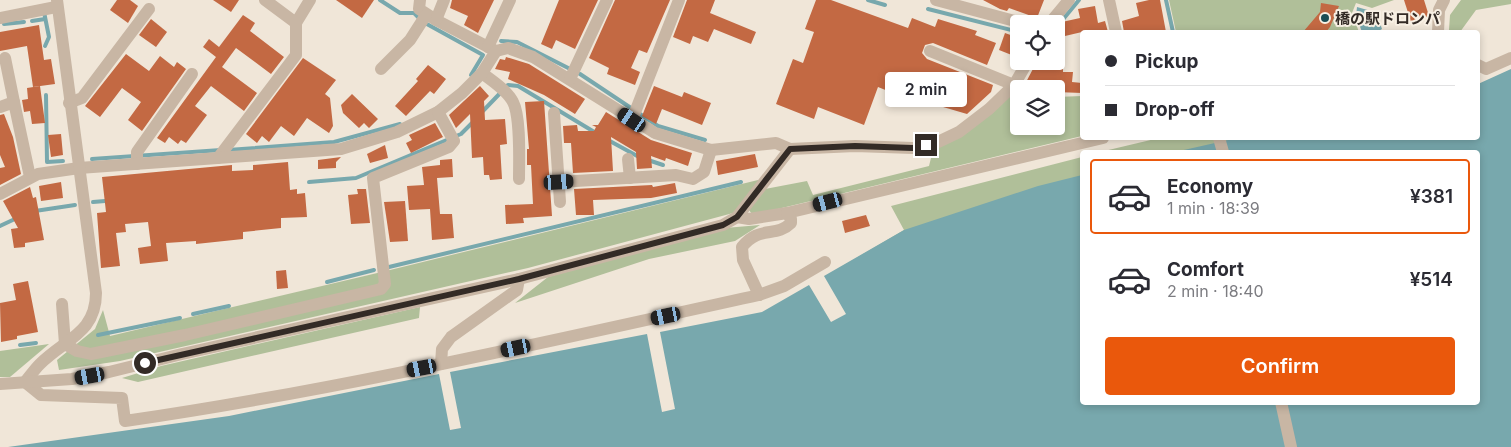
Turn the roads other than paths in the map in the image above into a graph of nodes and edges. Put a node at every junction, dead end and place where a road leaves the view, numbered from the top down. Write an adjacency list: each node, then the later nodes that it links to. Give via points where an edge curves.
1 (266, 0): 18 (street)
2 (310, 0): 18 (street)
3 (420, 0): 16 (street, via 419,9)
4 (444, 0): 16 (street)
5 (510, 0): 21 (street)
6 (607, 0): 29 (street)
7 (680, 0): 37 (street)
8 (936, 0): 17 (street)
9 (1069, 0): 14 (street)
10 (1109, 0): 19 (street)
11 (1444, 0): 20 (street, via 1438,10)
12 (49, 7): 15 (street); 33 (street)
13 (149, 8): 33 (street, via 82,98)
14 (1056, 15)
15 (0, 18)
16 (427, 19): 21 (street); 26 (street)
17 (1010, 20)
18 (296, 23): 42 (street, via 296,55)
19 (1116, 30)
20 (1438, 30)
21 (492, 49): 28 (street); 29 (street, via 508,48 533,57)
22 (930, 51): 30 (street)
23 (5, 58): 32 (street)
24 (1511, 58): 25 (street, via 1486,69)
25 (1480, 66)
26 (382, 69)
27 (192, 74): 41 (street)
28 (482, 74): 35 (street); 47 (street, via 513,101)
29 (570, 79): 37 (street)
30 (1010, 83)
31 (1010, 89): 39 (street, via 959,132 938,142 913,148)
32 (14, 102): 34 (street); 45 (street)
33 (69, 103): 44 (street)
34 (0, 107)
35 (438, 112): 42 (street, via 397,132 341,149); 57 (street, via 453,138 449,147 373,178 385,284 381,289 91,354)
36 (554, 113): 48 (street)
37 (634, 114): 40 (street, via 655,132)
38 (1095, 140): 51 (street)
39 (790, 149): 40 (street, via 776,143); 52 (street)
40 (711, 150): 46 (street, via 704,172 693,179 676,175)
41 (137, 158): 42 (street); 44 (street)
42 (218, 158)
43 (628, 159): 46 (street)
44 (79, 168): 45 (street); 57 (street, via 96,307 84,328)
45 (30, 177): 49 (street)
46 (630, 178): 48 (street)
47 (519, 179)
48 (559, 182): 50 (street)
49 (0, 194)
50 (560, 202)
51 (787, 213): 52 (street, via 749,219); 55 (street, via 791,223 785,230 756,234 742,247 743,260)
52 (737, 217): 54 (street, via 723,225)
53 (825, 262): 55 (street, via 784,286)
54 (519, 279): 58 (street, via 517,290 451,337 442,349); 59 (street, via 109,372 72,379)
55 (759, 295): 58 (street)
56 (62, 304): 57 (street)
57 (65, 344): 59 (street, via 41,363)
58 (441, 364): 59 (street, via 236,405 126,421 122,398 41,395)
59 (25, 382): 60 (street)
60 (0, 384)
61 (1282, 405): 62 (street)
62 (1291, 447)

